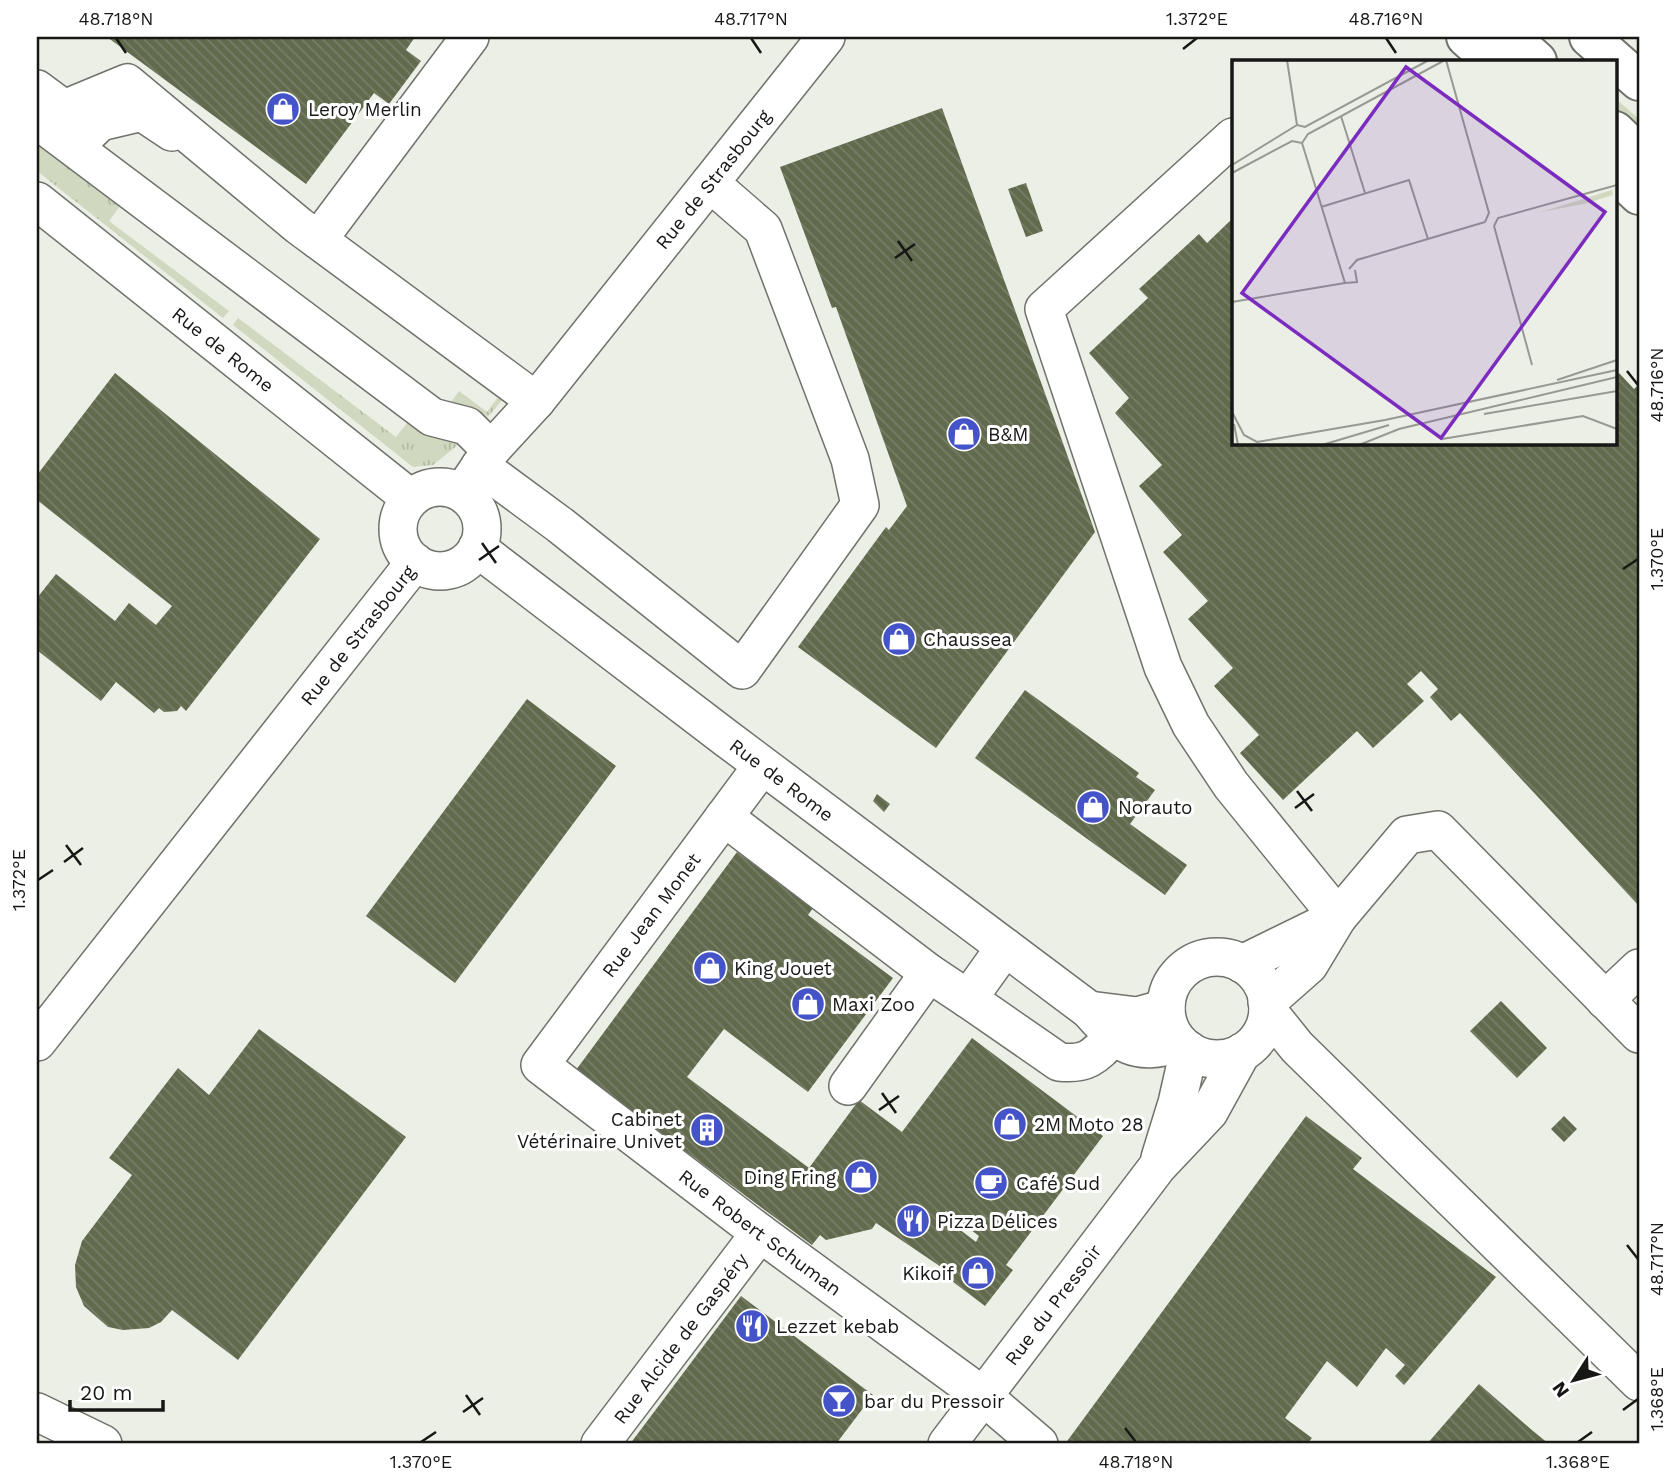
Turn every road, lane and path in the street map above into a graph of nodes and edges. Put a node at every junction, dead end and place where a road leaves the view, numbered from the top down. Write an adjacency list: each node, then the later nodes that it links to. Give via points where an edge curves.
1 (470, 37): 26 (street)
2 (826, 37): 23 (street, Rue de Strasbourg)
3 (1466, 37): 7 (main road)
4 (1510, 37): 8 (main road)
5 (1560, 37): 9 (main road)
6 (1589, 37): 10 (main road)
7 (1492, 60)
8 (1536, 60)
9 (1588, 60)
10 (1615, 60)
11 (1616, 61): 12 (main road)
12 (1639, 81)
13 (1616, 84): 15 (main road)
14 (37, 89): 21 (street, via 64,109 127,83)
15 (1639, 104)
16 (37, 120): 19 (street)
17 (1616, 132): 20 (main road)
18 (1232, 138): 34 (street, via 1044,309 1163,667 1191,725 1231,785)
19 (74, 148): 21 (street, via 100,122 142,112); 28 (street, via 432,417 471,428)
20 (1639, 153)
21 (223, 165): 26 (street)
22 (1616, 173): 24 (main road)
23 (710, 184): 27 (street, Rue de Strasbourg); 28 (street, via 763,229 850,459 860,505 742,670 560,525)
24 (1639, 195)
25 (37, 201): 29 (street, Rue de Rome)
26 (318, 240): 27 (street)
27 (536, 401): 28 (street, Rue de Strasbourg)
28 (478, 470): 29 (street); 30 (street, via 482,531)
29 (410, 498): 31 (street, via 401,512 398,536)
30 (477, 548): 31 (street, Rue de Strasbourg, via 470,559 445,570 431,570); 32 (street, Rue de Rome)
31 (415, 562): 46 (street, Rue de Strasbourg)
32 (762, 766): 33 (street, Rue Jean Monet); 35 (street, Rue de Rome)
33 (724, 817): 38 (street); 48 (street, Rue Jean Monet)
34 (1338, 917): 36 (street); 40 (street, via 1407,835 1438,830); 43 (street, via 1309,965)
35 (1005, 947): 39 (street); 42 (street, Rue de Rome)
36 (1242, 964): 41 (street, via 1218,957 1188,966 1168,992); 43 (street, via 1259,980)
37 (1639, 968): 40 (street)
38 (929, 973): 39 (street); 49 (street)
39 (968, 999): 45 (street, via 1059,1062 1076,1064 1094,1057)
40 (1605, 1000): 44 (street)
41 (1166, 1008): 42 (street, Rue de Rome, via 1137,1017); 47 (street, via 1167,1020)
42 (1089, 1010): 45 (street, Rue de Rome)
43 (1258, 1026): 47 (street, via 1226,1058 1210,1058); 50 (street, Rue du Pressoir, via 1209,1112); 52 (street, via 1297,1047)
44 (1639, 1034)
45 (1113, 1037): 47 (street, Rue de Rome, via 1153,1051)
46 (37, 1042)
47 (1184, 1046): 50 (street, Rue du Pressoir, via 1177,1103)
48 (540, 1065): 51 (street, Rue Robert Schuman)
49 (848, 1086)
50 (1158, 1166): 53 (street, Rue du Pressoir)
51 (760, 1233): 53 (street, Rue Robert Schuman); 56 (street, Rue Alcide de Gaspéry)
52 (1639, 1382)
53 (983, 1396): 57 (street, Rue du Pressoir); 58 (street, Rue Robert Schuman)
54 (37, 1412): 55 (street)
55 (103, 1444)
56 (600, 1444)
57 (947, 1444)
58 (1039, 1444)

